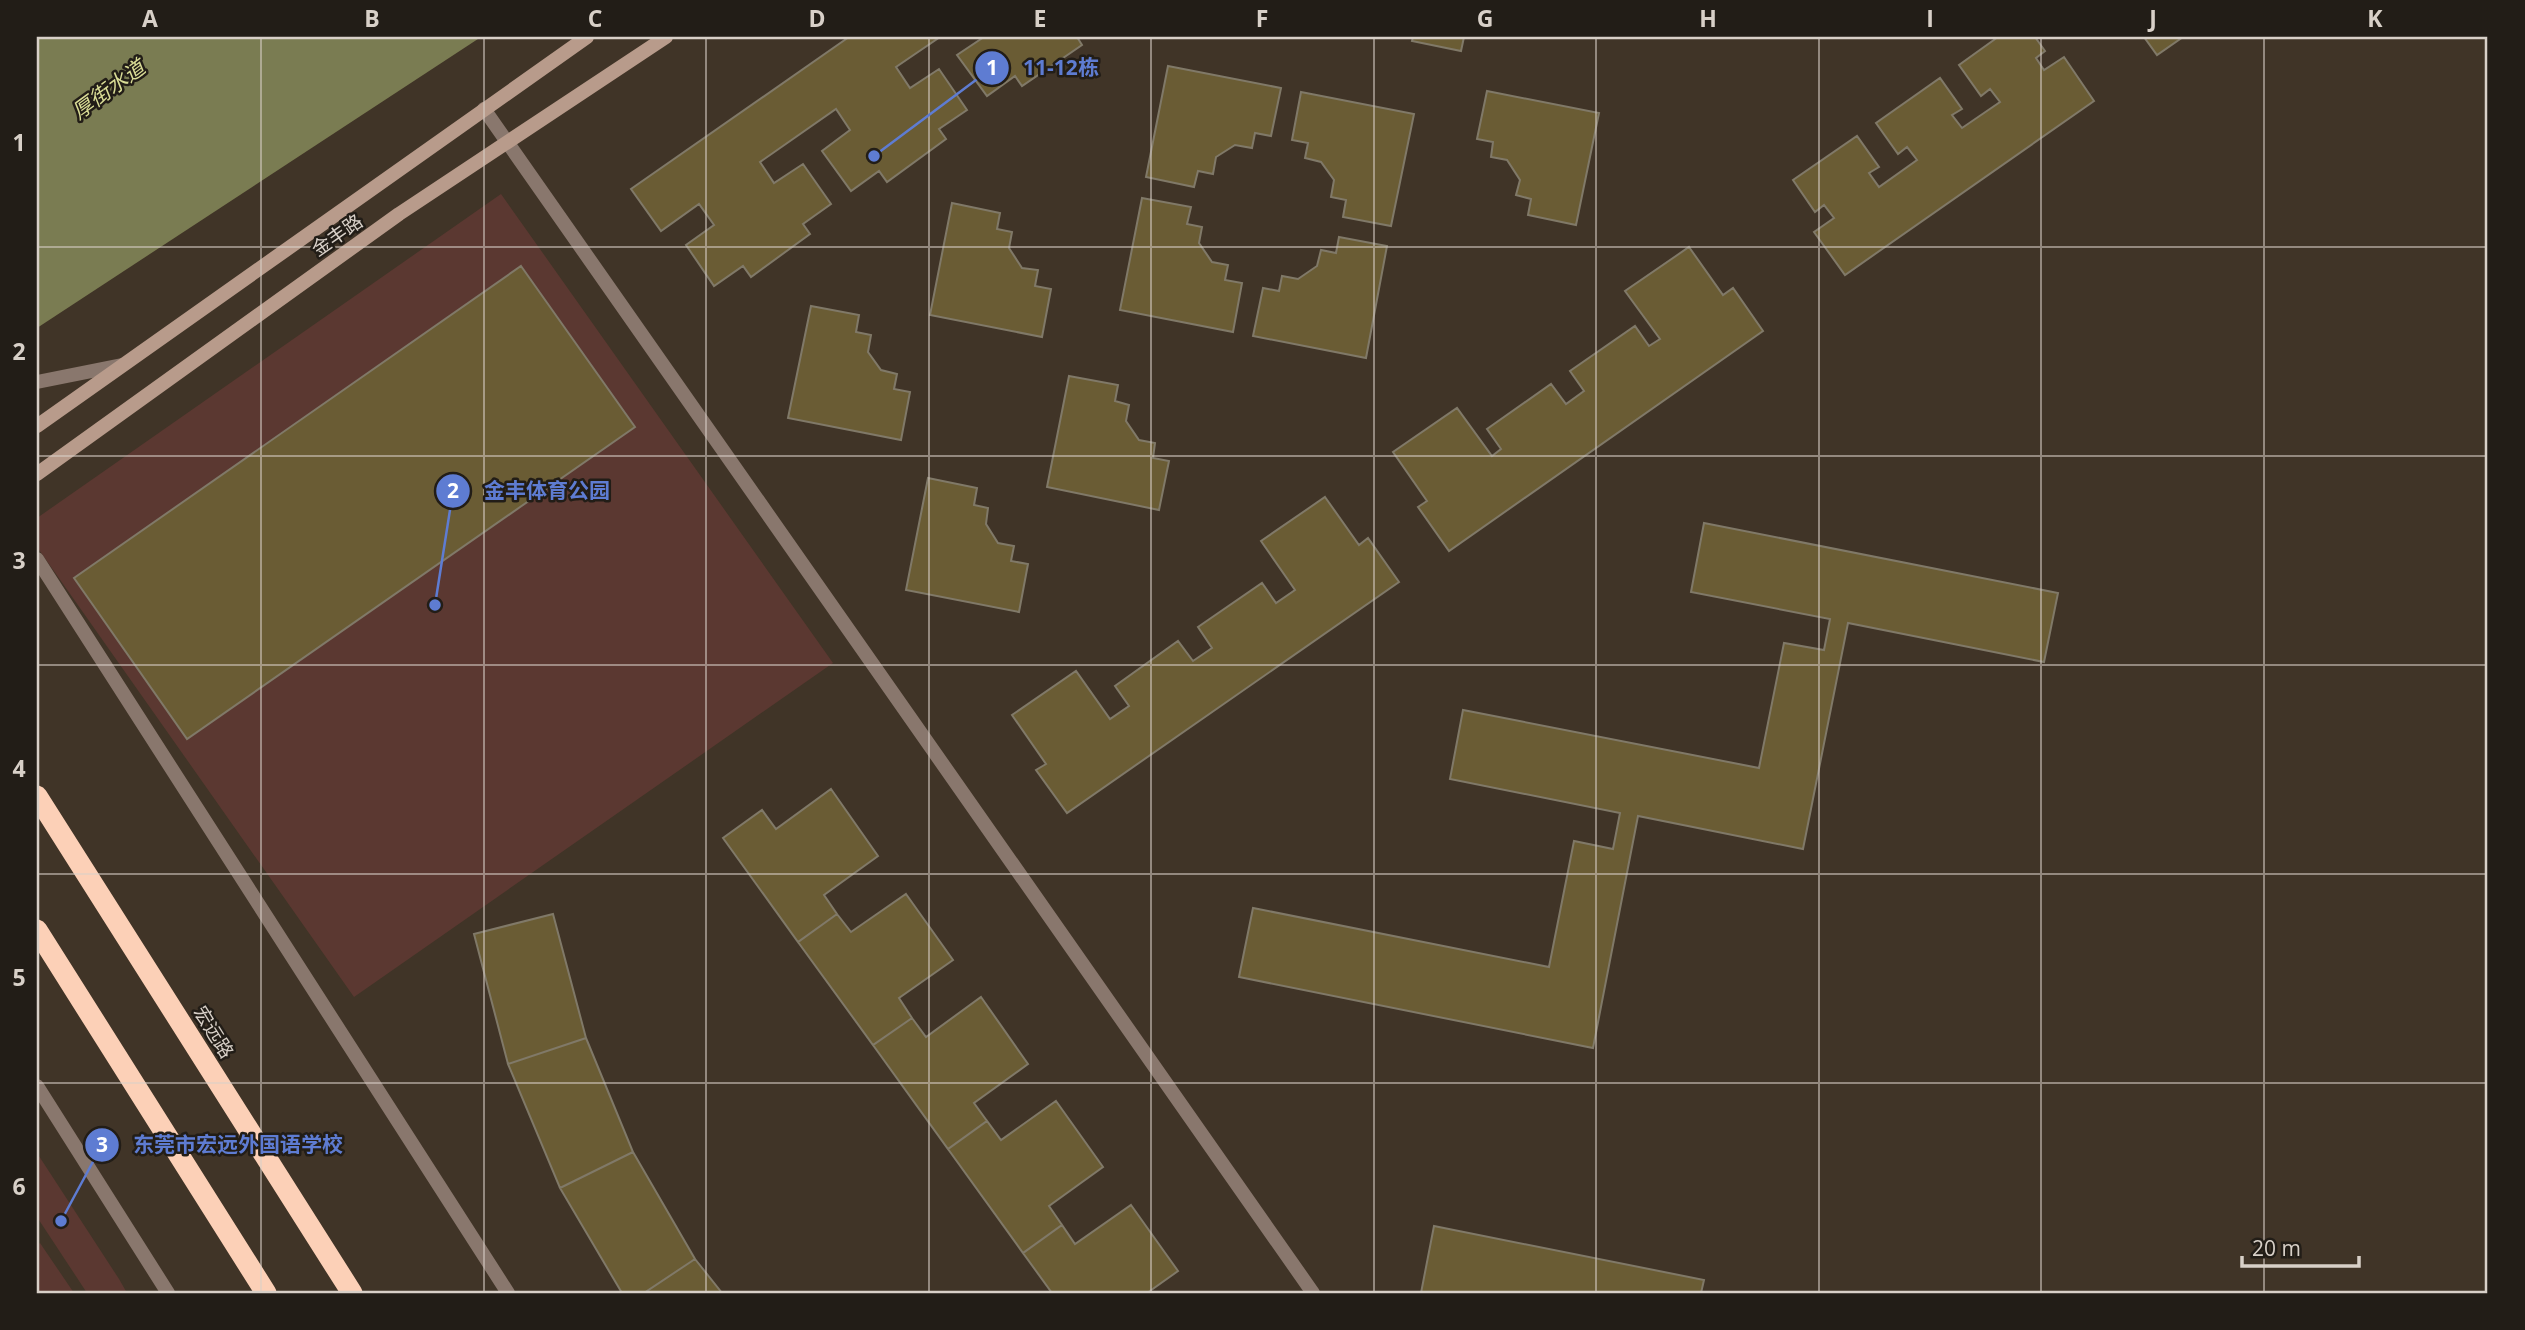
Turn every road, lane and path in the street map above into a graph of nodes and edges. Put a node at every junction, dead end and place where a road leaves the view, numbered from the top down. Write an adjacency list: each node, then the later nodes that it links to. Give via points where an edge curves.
1 (587, 37): 3 (street, 金丰路)
2 (666, 37): 4 (street, 金丰路)
3 (484, 109): 4 (street); 5 (street, 金丰路)
4 (507, 143): 8 (street, 金丰路, via 399,214); 17 (street)
5 (124, 365): 6 (street); 7 (street, 金丰路)
6 (37, 382)
7 (37, 426)
8 (37, 474)
9 (37, 558): 16 (street)
10 (37, 796): 15 (highway, 宏远路)
11 (37, 930): 14 (highway)
12 (37, 1086): 13 (street)
13 (168, 1293)
14 (266, 1293)
15 (352, 1293)
16 (508, 1293)
17 (1313, 1293)

